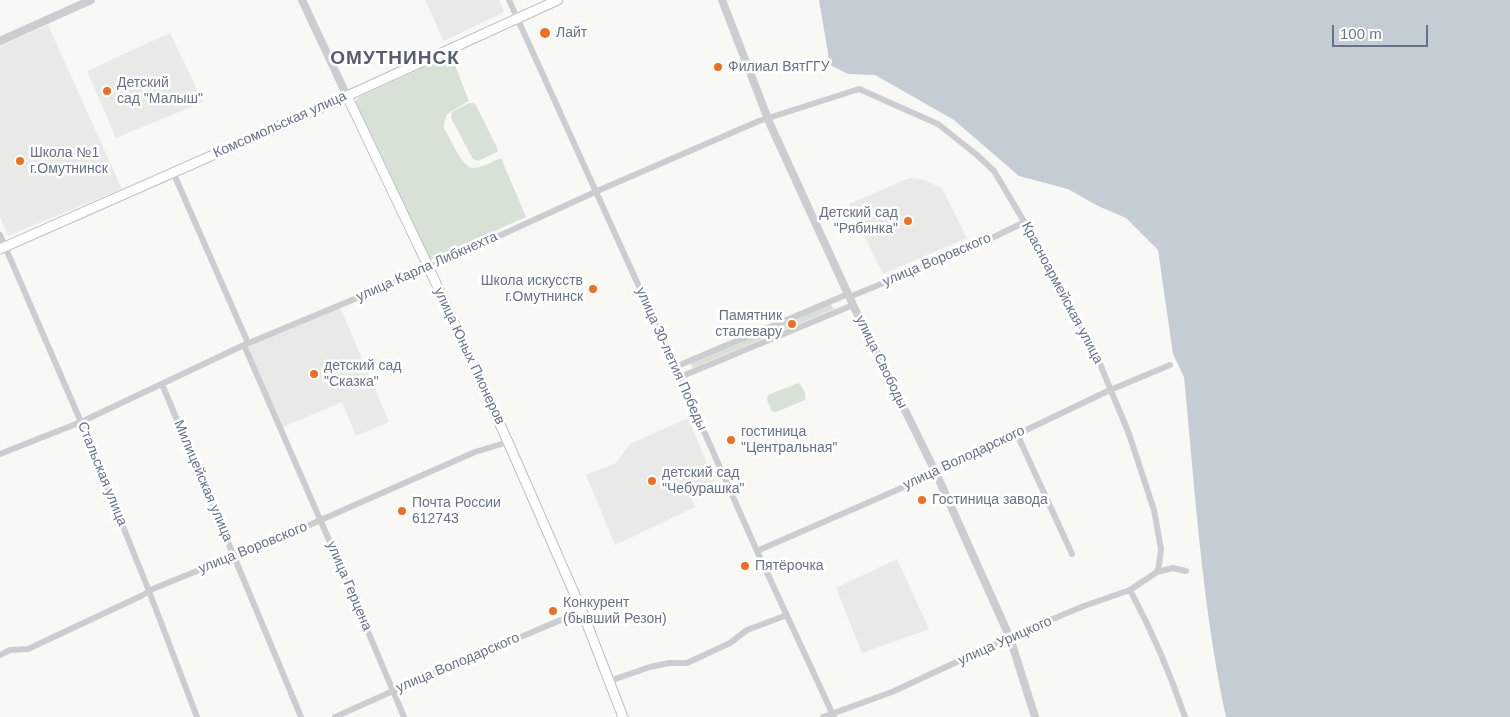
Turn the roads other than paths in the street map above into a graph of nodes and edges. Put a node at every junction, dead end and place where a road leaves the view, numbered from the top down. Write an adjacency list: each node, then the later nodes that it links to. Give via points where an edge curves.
1 (91, 0): 8 (street)
2 (302, 0): 10 (street, улица Юных Пионеров)
3 (509, 0): 7 (street, улица 30-летия Победы)
4 (558, 0): 7 (main road, Комсомольская улица)
5 (718, 0): 6 (street, улица Свободы)
6 (723, 3): 11 (street, улица Свободы)
7 (517, 18): 10 (main road, Комсомольская улица); 13 (street, улица 30-летия Победы)
8 (0, 41)
9 (859, 89): 11 (street, улица Карла Либкнехта); 14 (street, Красноармейская улица, via 934,122 957,138 994,171)
10 (346, 96): 12 (main road, Комсомольская улица); 17 (main road, улица Юных Пионеров)
11 (768, 118): 13 (street, улица Карла Либкнехта); 18 (street, улица Свободы)
12 (173, 172): 16 (main road, Комсомольская улица); 20 (street, улица Герцена)
13 (595, 192): 17 (street, улица Карла Либкнехта); 22 (street, улица 30-летия Победы)
14 (1025, 222): 18 (street, улица Воровского, via 975,246); 25 (street, Красноармейская улица, via 1098,359)
15 (0, 234): 16 (street, Стальская улица)
16 (2, 248): 26 (street, Стальская улица)
17 (429, 268): 20 (street, улица Карла Либкнехта); 28 (main road, улица Юных Пионеров)
18 (848, 295): 19 (street, улица Свободы); 22 (street, улица Воровского)
19 (853, 305): 23 (street); 30 (street, улица Свободы)
20 (246, 344): 24 (street, улица Карла Либкнехта); 31 (street, улица Герцена)
21 (1170, 365): 25 (street, улица Володарского)
22 (675, 367): 23 (street, улица 30-летия Победы)
23 (680, 377): 32 (street, улица 30-летия Победы)
24 (162, 384): 26 (street, улица Карла Либкнехта); 34 (street, Милицейская улица)
25 (1110, 390): 27 (street, улица Володарского); 36 (street, Красноармейская улица, via 1152,502 1161,549)
26 (81, 422): 29 (street, улица Карла Либкнехта); 38 (street, Стальская улица)
27 (1017, 434): 30 (street, улица Володарского); 33 (street)
28 (508, 442): 31 (street, улица Воровского, via 474,452); 39 (main road, улица Юных Пионеров)
29 (0, 454)
30 (936, 472): 32 (street, улица Володарского); 41 (street, улица Свободы)
31 (320, 520): 34 (street, улица Воровского); 44 (street, улица Герцена)
32 (757, 551): 40 (street, улица 30-летия Победы)
33 (1072, 554)
34 (235, 556): 38 (street, улица Воровского); 47 (street, Милицейская улица)
35 (1186, 571): 36 (street, улица Урицкого, via 1173,568)
36 (1157, 572): 37 (street, улица Урицкого)
37 (1130, 590): 41 (street, улица Урицкого); 53 (street, via 1168,670)
38 (149, 591): 42 (street, улица Воровского, via 28,648); 46 (street, Стальская улица)
39 (582, 611): 43 (main road, улица Юных Пионеров); 44 (street, улица Володарского)
40 (787, 615): 43 (street, via 747,630 730,643 687,663 650,667); 45 (street, улица 30-летия Победы)
41 (1010, 638): 45 (street, улица Урицкого); 52 (street, улица Свободы)
42 (0, 655)
43 (609, 681): 50 (main road, улица Юных Пионеров)
44 (393, 690): 48 (street, улица Володарского); 49 (street, улица Герцена)
45 (833, 716): 51 (street, улица Урицкого)
46 (197, 717)
47 (301, 717)
48 (335, 717)
49 (404, 717)
50 (623, 717)
51 (823, 717)
52 (1035, 717)
53 (1185, 717)

